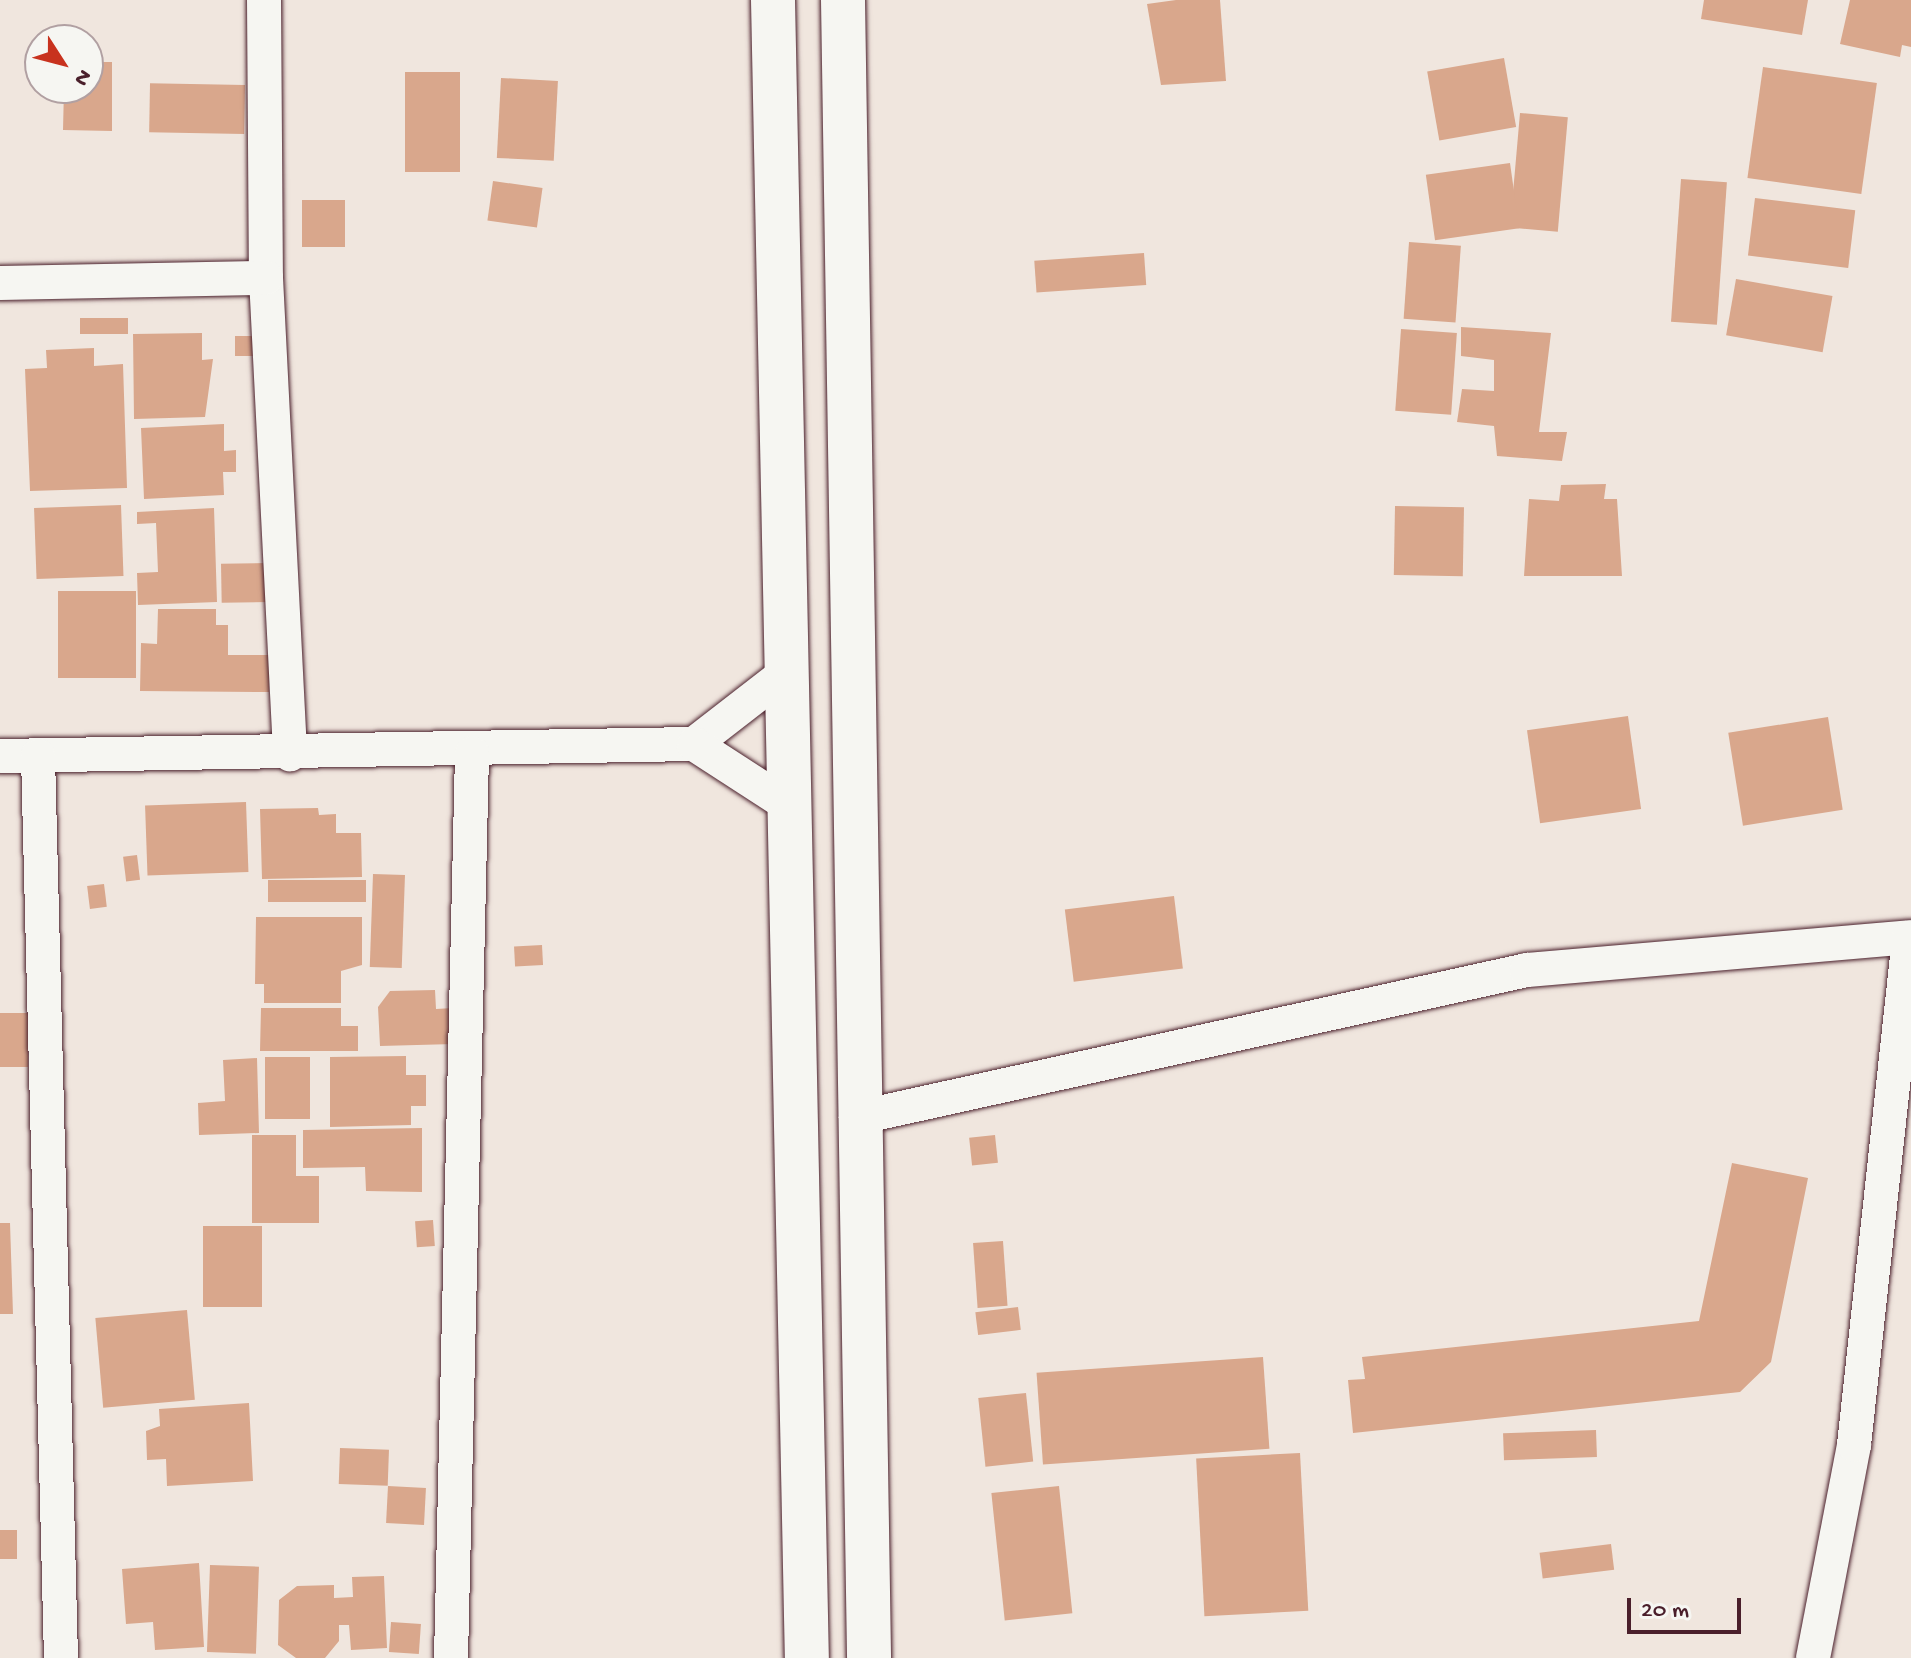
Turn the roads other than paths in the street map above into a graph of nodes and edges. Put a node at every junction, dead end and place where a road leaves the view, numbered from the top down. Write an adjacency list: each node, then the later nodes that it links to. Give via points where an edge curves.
1 (264, 0): 6 (street)
2 (773, 0): 5 (main road)
3 (843, 0): 4 (main road)
4 (842, 142): 5 (main road); 16 (main road)
5 (777, 148): 8 (main road)
6 (266, 278): 7 (street); 11 (street)
7 (0, 283)
8 (788, 671): 9 (street); 14 (main road)
9 (694, 744): 10 (street); 14 (street)
10 (472, 753): 11 (street); 18 (street)
11 (290, 754): 13 (street)
12 (0, 756): 13 (street)
13 (38, 756): 17 (street)
14 (790, 806): 19 (main road)
15 (1910, 937): 16 (street, via 1527,970); 21 (street, via 1854,1445)
16 (856, 1118): 20 (main road)
17 (61, 1658)
18 (451, 1658)
19 (807, 1658)
20 (869, 1658)
21 (1813, 1658)

